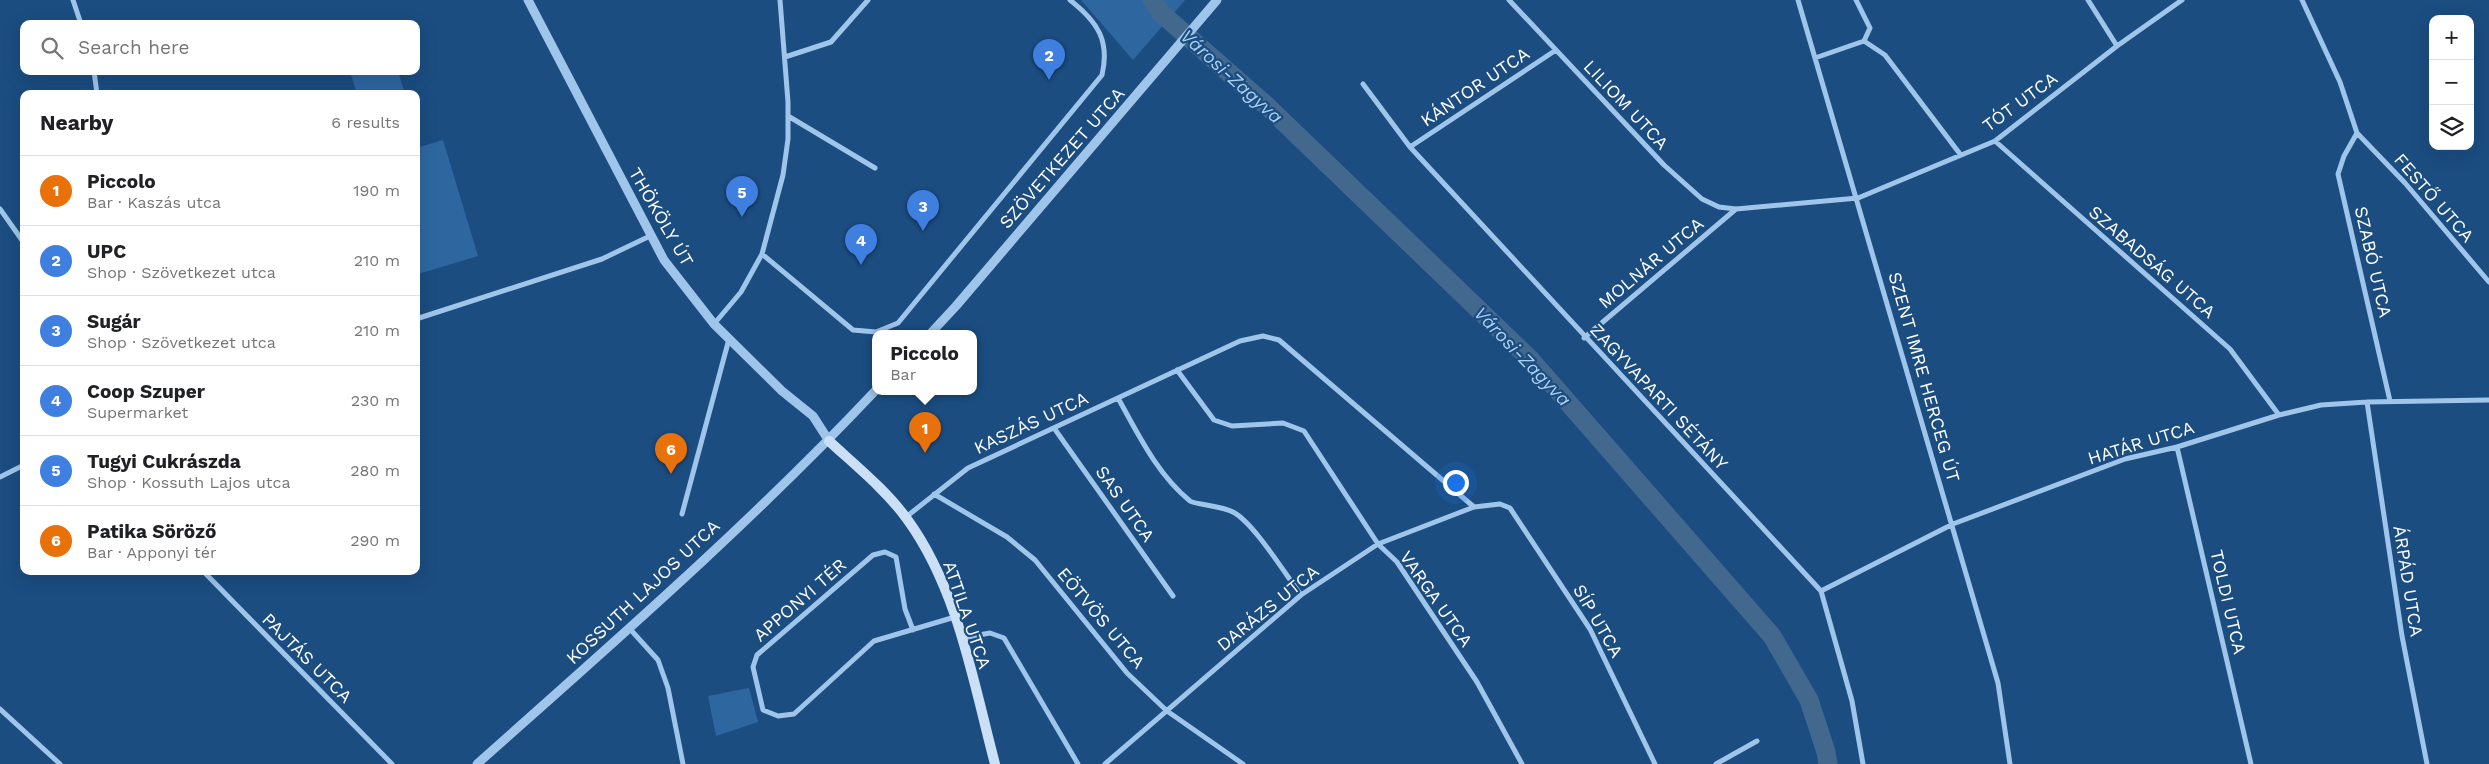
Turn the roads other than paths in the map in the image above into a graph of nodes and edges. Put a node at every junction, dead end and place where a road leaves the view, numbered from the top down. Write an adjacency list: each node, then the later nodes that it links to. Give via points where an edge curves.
1 (73, 0): 13 (street)
2 (528, 0): 31 (street, THÖKÖLY ÚT)
3 (780, 0): 17 (street)
4 (868, 0): 17 (street, via 831,42)
5 (1070, 0): 37 (street, SZÖVETKEZET UTCA, via 1081,8 1102,35 1106,57 1102,76 898,323)
6 (1217, 0): 38 (street, SZÖVETKEZET UTCA)
7 (1509, 0): 16 (street, LILIOM UTCA)
8 (1798, 0): 18 (street, SZENT IMRE HERCEG ÚT)
9 (1856, 0): 14 (street, via 1870,28)
10 (2088, 0): 15 (street)
11 (2182, 0): 15 (street, TÓT UTCA)
12 (2302, 0): 23 (street, via 2340,82)
13 (80, 20)
14 (1864, 41): 18 (street); 26 (street, via 1885,55)
15 (2117, 46): 24 (street, TÓT UTCA)
16 (1556, 50): 25 (street, KÁNTOR UTCA); 30 (street, LILIOM UTCA, via 1664,165 1696,194 1719,207)
17 (785, 57): 22 (street)
18 (1815, 58): 28 (street, SZENT IMRE HERCEG ÚT)
19 (95, 75): 21 (street)
20 (1363, 84): 25 (street, ZAGYVAPARTI SÉTÁNY)
21 (96, 90)
22 (788, 116): 27 (street); 33 (street, via 783,175)
23 (2357, 133): 34 (street, FESTŐ UTCA); 46 (street, SZABÓ UTCA, via 2338,174)
24 (1994, 141): 26 (street, TÓT UTCA); 48 (street, SZABADSÁG UTCA, via 2230,349)
25 (1410, 147): 41 (street, ZAGYVAPARTI SÉTÁNY)
26 (1960, 154): 28 (street, TÓT UTCA)
27 (875, 168)
28 (1858, 198): 30 (street, LILIOM UTCA); 59 (street, SZENT IMRE HERCEG ÚT)
29 (0, 209): 32 (street)
30 (1736, 209): 41 (street, MOLNÁR UTCA)
31 (650, 236): 35 (street, via 602,259); 36 (street, THÖKÖLY ÚT, via 664,260)
32 (20, 238)
33 (762, 254): 36 (street, via 741,292); 39 (street, SZÖVETKEZET UTCA, via 853,330)
34 (2489, 282)
35 (420, 318)
36 (714, 324): 40 (street, THÖKÖLY ÚT)
37 (881, 330)
38 (934, 330)
39 (872, 332)
40 (729, 338): 50 (street, THÖKÖLY ÚT, via 782,391 813,416); 57 (street)
41 (1584, 338): 62 (street, ZAGYVAPARTI SÉTÁNY)
42 (1177, 370): 44 (street, KASZÁS UTCA); 56 (street, KASZÁS UTCA, via 1240,341 1263,336 1279,340); 60 (street, VARGA UTCA, via 1214,420 1232,426 1283,423 1304,430)
43 (872, 394): 50 (street)
44 (1118, 398): 49 (street, KASZÁS UTCA); 63 (street, via 1145,446 1178,490 1192,503 1221,506 1235,513 1251,528)
45 (2489, 400): 46 (street, HATÁR UTCA)
46 (2390, 401): 47 (street, HATÁR UTCA)
47 (2367, 402): 48 (street, HATÁR UTCA, via 2321,406); 86 (street, ÁRPÁD UTCA, via 2402,636)
48 (2279, 415): 51 (street, HATÁR UTCA)
49 (1054, 428): 54 (street, KASZÁS UTCA, via 968,468); 64 (street, SAS UTCA)
50 (829, 440): 58 (main road, ATTILA UTCA); 66 (street, KOSSUTH LAJOS UTCA)
51 (2177, 447): 59 (street, HATÁR UTCA, via 2125,459); 85 (street, TOLDI UTCA)
52 (20, 467): 53 (street)
53 (0, 477)
54 (934, 494): 58 (street, KASZÁS UTCA); 70 (street, EÖTVÖS UTCA, via 1007,537 1035,560 1127,673)
55 (1500, 504): 56 (street, DARÁZS UTCA); 81 (street, SÍP UTCA, via 1510,508 1590,630)
56 (1474, 507): 60 (street, DARÁZS UTCA)
57 (682, 514)
58 (906, 517): 65 (main road, ATTILA UTCA, via 942,579)
59 (1953, 524): 62 (street, HATÁR UTCA); 84 (street, SZENT IMRE HERCEG ÚT, via 1998,683)
60 (1378, 544): 63 (street, DARÁZS UTCA); 80 (street, VARGA UTCA, via 1397,562 1477,682)
61 (207, 575): 73 (street, PAJTÁS UTCA)
62 (1821, 591): 83 (street, ZAGYVAPARTI SÉTÁNY, via 1852,701)
63 (1301, 595): 70 (street, DARÁZS UTCA)
64 (1173, 596)
65 (955, 617): 67 (street, APPONYI TÉR); 68 (main road, ATTILA UTCA)
66 (630, 629): 74 (street, KOSSUTH LAJOS UTCA); 75 (street, via 658,660 668,688)
67 (913, 630): 67 (street, APPONYI TÉR, via 874,641 794,714 778,716 763,710 753,667 757,655 873,555 885,552 896,557 905,609)
68 (961, 638): 76 (main road, ATTILA UTCA); 77 (street, via 990,633 1004,638)
69 (0, 709): 72 (street)
70 (1167, 711): 78 (street, DARÁZS UTCA); 79 (street, EÖTVÖS UTCA)
71 (1757, 741): 82 (street)
72 (60, 764)
73 (392, 764)
74 (477, 764)
75 (683, 764)
76 (995, 764)
77 (1078, 764)
78 (1105, 764)
79 (1243, 764)
80 (1522, 764)
81 (1655, 764)
82 (1716, 764)
83 (1863, 764)
84 (2010, 764)
85 (2251, 764)
86 (2427, 764)

